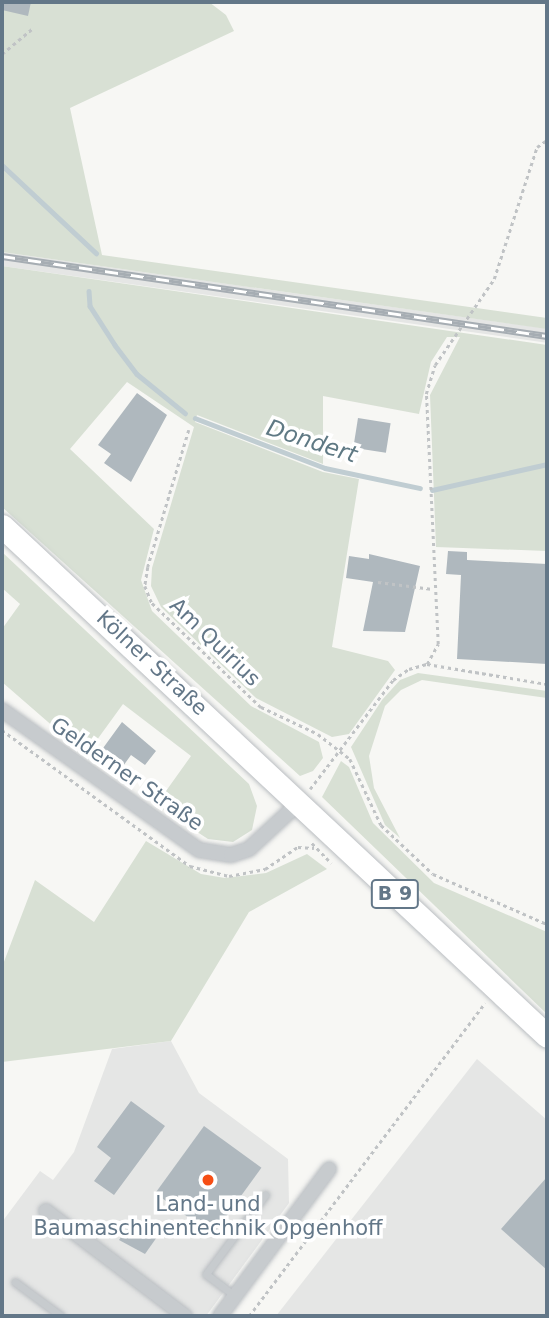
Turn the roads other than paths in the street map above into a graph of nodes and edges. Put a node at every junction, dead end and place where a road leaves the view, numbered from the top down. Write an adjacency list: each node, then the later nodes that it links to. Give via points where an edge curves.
1 (2, 526): 3 (main road, Kölner Straße / B 9)
2 (2, 710): 3 (street, Gelderner Straße, via 199,850 232,855 249,849)
3 (300, 802): 4 (main road, B 9)
4 (547, 1036)
5 (329, 1170): 9 (street)
6 (265, 1195): 9 (lane, via 206,1274)
7 (46, 1211): 11 (street)
8 (15, 1282): 10 (lane)
9 (235, 1296): 12 (street)
10 (61, 1316)
11 (185, 1316)
12 (220, 1316)

